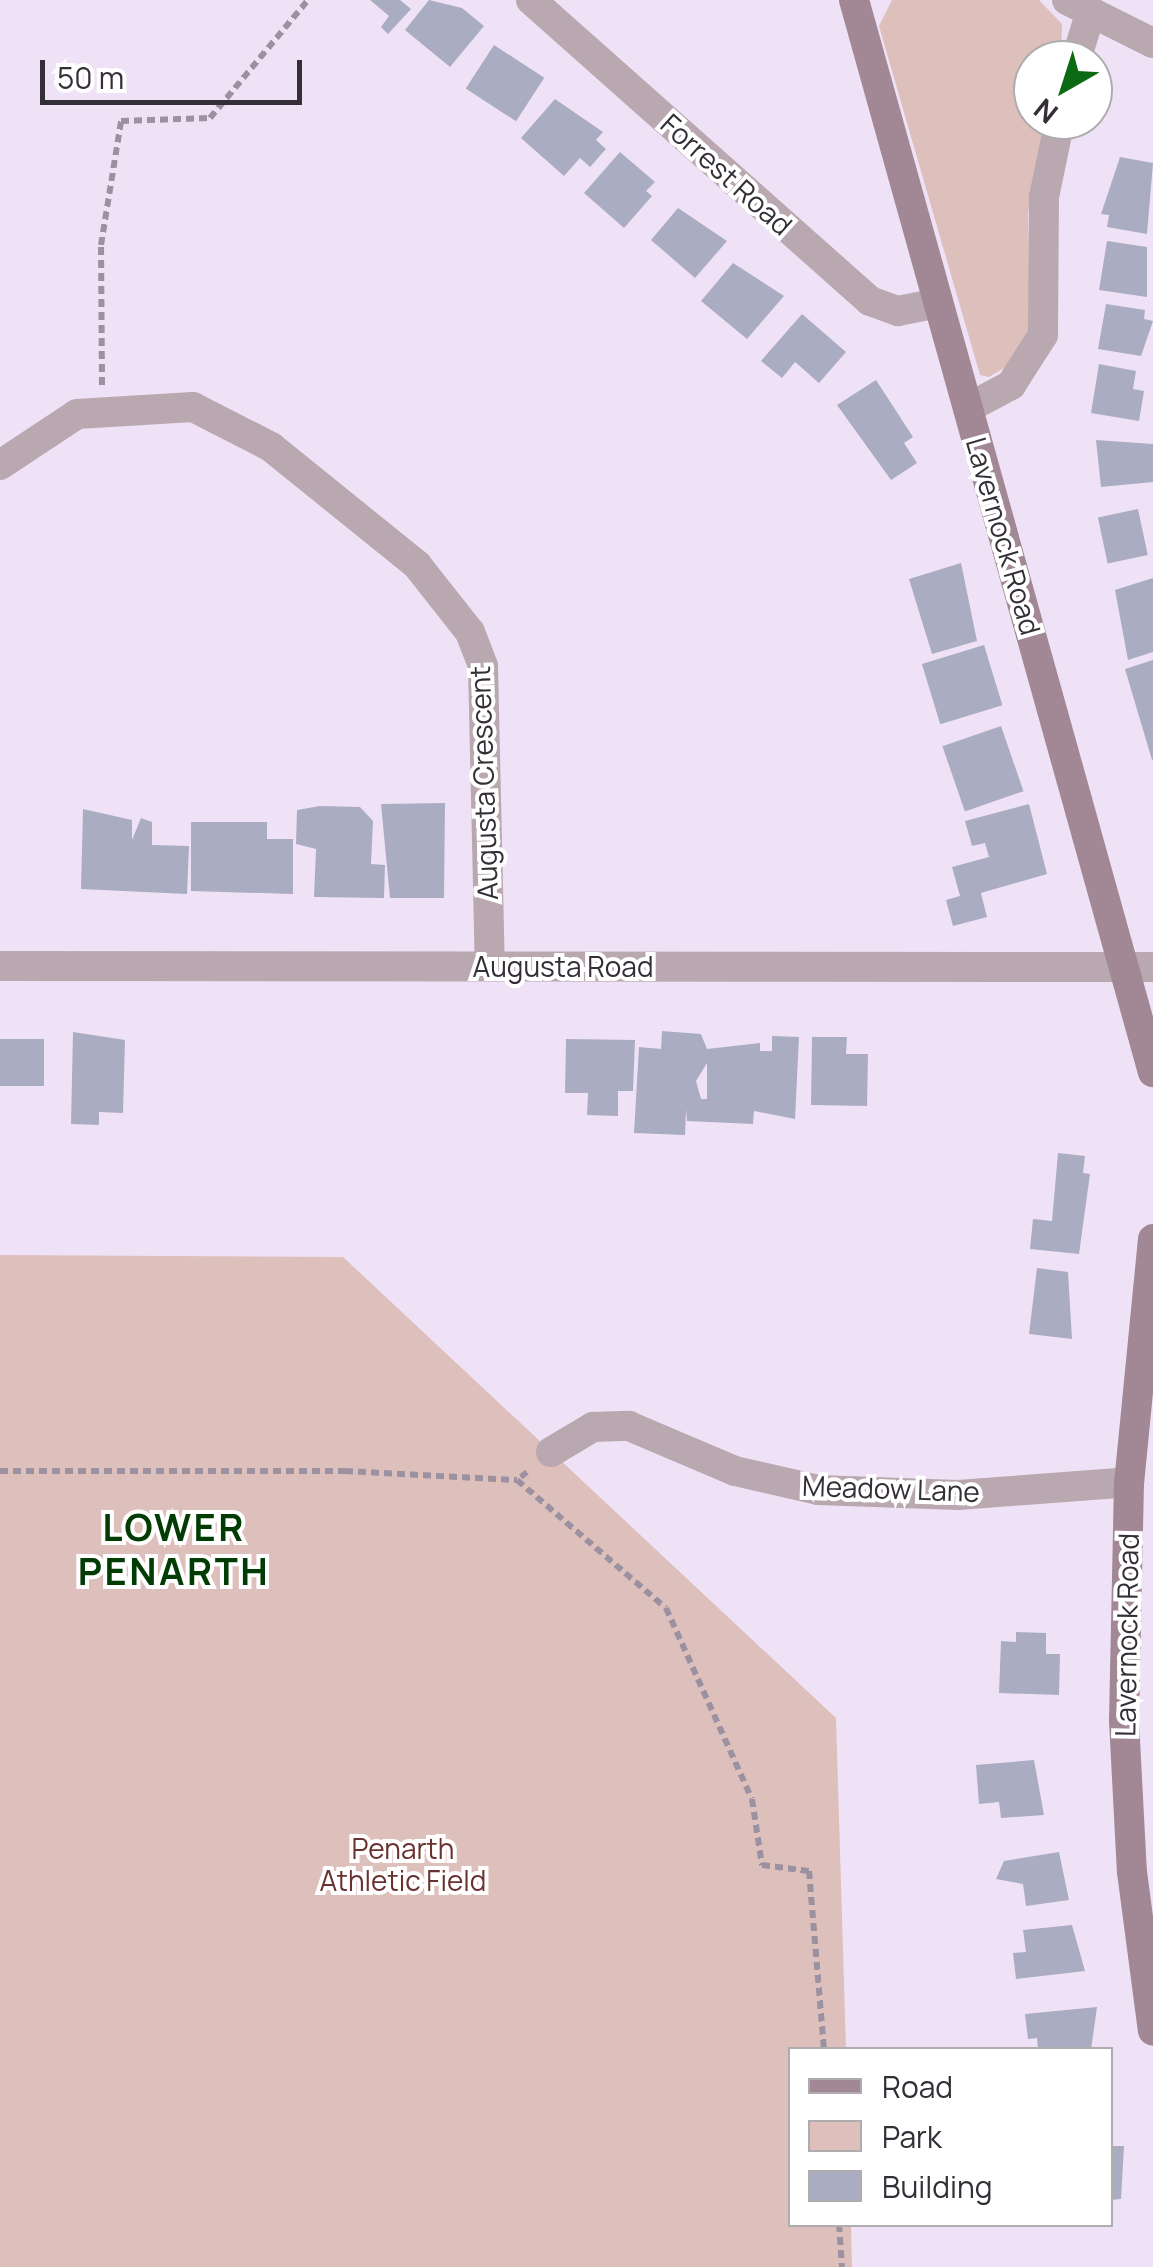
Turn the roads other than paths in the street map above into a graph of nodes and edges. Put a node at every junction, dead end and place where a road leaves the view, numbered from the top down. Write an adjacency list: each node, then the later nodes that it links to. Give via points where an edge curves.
1 (530, 0): 7 (street, Forrest Road, via 870,301 898,311)
2 (854, 0): 7 (main road, Lavernock Road)
3 (1079, 6): 4 (street); 5 (street)
4 (1077, 40)
5 (1153, 43)
6 (1056, 140): 8 (street, via 1044,197 1043,335 1011,385)
7 (938, 303): 8 (main road, Lavernock Road)
8 (968, 408): 12 (main road, Lavernock Road)
9 (0, 465): 11 (street, Augusta Crescent, via 77,414 163,404 218,415 394,545 460,618 483,666)
10 (0, 966): 11 (street, Augusta Road)
11 (490, 966): 12 (street, Augusta Road)
12 (1139, 966): 13 (main road, Lavernock Road)
13 (1153, 1072)
14 (1153, 1239): 16 (main road, Lavernock Road)
15 (551, 1452): 16 (street, Meadow Lane, via 570,1436 614,1425 735,1472 818,1490 958,1495)
16 (1129, 1482): 17 (main road, Lavernock Road, via 1125,1788)
17 (1153, 2031)

